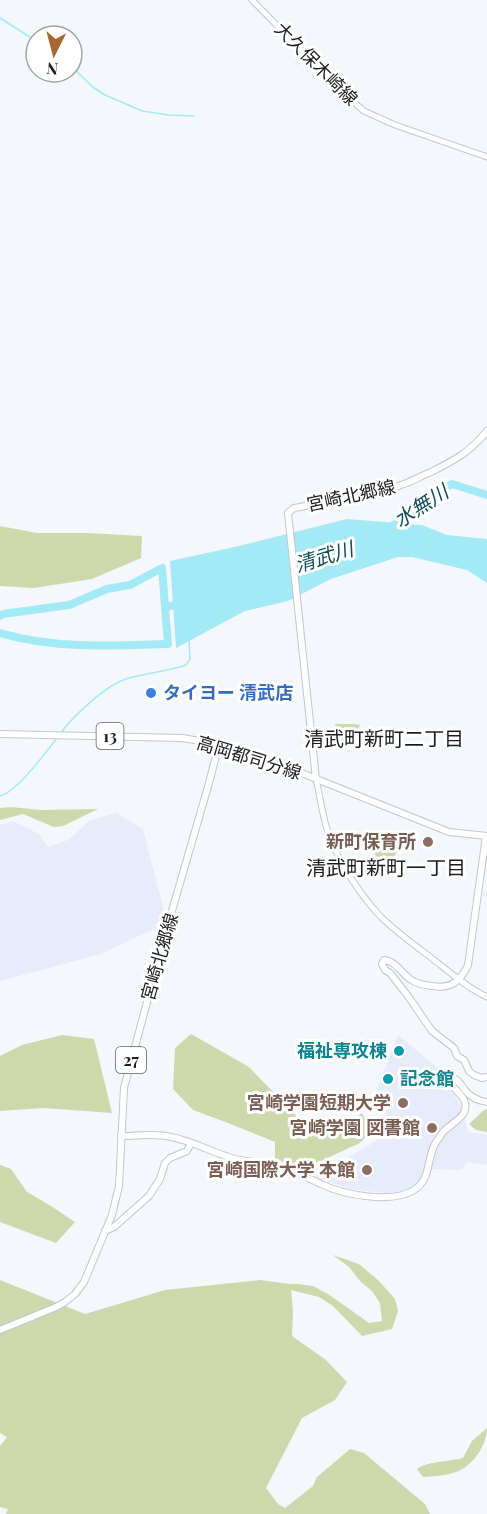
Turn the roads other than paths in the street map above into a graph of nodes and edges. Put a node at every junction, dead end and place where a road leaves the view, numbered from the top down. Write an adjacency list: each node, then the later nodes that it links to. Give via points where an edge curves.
1 (252, 0): 2 (main road, 大久保木崎線, via 342,92 370,114)
2 (487, 157)
3 (487, 431): 6 (main road, 宮崎北郷線, via 456,460 402,485 351,499 294,508 288,513)
4 (0, 734): 5 (main road, 高岡都司分線 / 13, via 182,738)
5 (219, 744): 6 (main road, 高岡都司分線 / 13); 12 (main road, 宮崎北郷線 / 27, via 124,1088)
6 (316, 779): 7 (main road, 高岡都司分線 / 13, via 449,832); 8 (main road, via 328,830 361,892 391,925)
7 (486, 836): 8 (main road, via 468,965)
8 (459, 979): 9 (main road); 10 (main road, via 451,986 424,985 408,978 388,960 382,964 432,1031 454,1048 469,1071)
9 (487, 997)
10 (487, 1077)
11 (487, 1102): 13 (main road, via 478,1101 459,1081 451,1079 463,1098 465,1111 434,1146 422,1183 395,1197 340,1192 285,1167 238,1160)
12 (121, 1136): 13 (main road, via 168,1136); 14 (main road, 宮崎北郷線 / 27, via 119,1186)
13 (191, 1143): 14 (main road, via 187,1151 165,1163 149,1196)
14 (105, 1231): 15 (main road, 宮崎北郷線 / 27, via 84,1282 71,1298)
15 (0, 1330)

